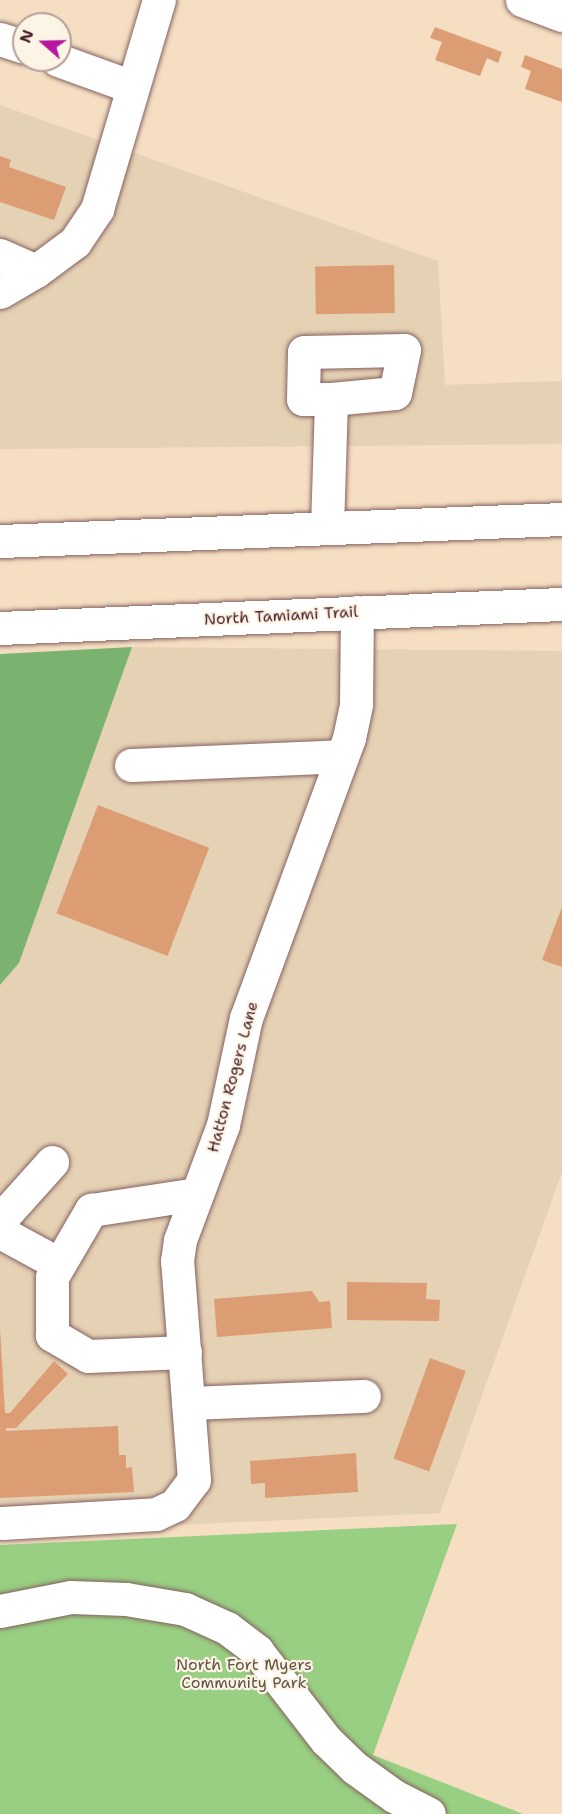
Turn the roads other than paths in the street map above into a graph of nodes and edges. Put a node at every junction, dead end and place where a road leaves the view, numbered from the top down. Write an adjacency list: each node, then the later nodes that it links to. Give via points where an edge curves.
1 (159, 0): 5 (main road)
2 (526, 1): 3 (main road)
3 (562, 15)
4 (72, 65): 5 (main road)
5 (130, 86): 7 (main road, via 123,126 97,209 75,242)
6 (0, 255): 7 (main road)
7 (36, 271): 8 (main road)
8 (0, 292)
9 (331, 399): 11 (main road)
10 (562, 519): 11 (main road)
11 (327, 528): 12 (main road)
12 (0, 541)
13 (562, 604): 14 (main road, North Tamiami Trail)
14 (357, 612): 15 (main road, North Tamiami Trail); 16 (main road, Hatton Rogers Lane, via 356,705)
15 (0, 628)
16 (342, 756): 17 (main road); 19 (main road, Hatton Rogers Lane, via 246,1018 223,1125)
17 (131, 765)
18 (52, 1162): 20 (main road)
19 (197, 1194): 22 (main road, via 91,1210); 23 (main road, Hatton Rogers Lane, via 177,1261)
20 (0, 1220)
21 (0, 1232): 22 (main road)
22 (59, 1264): 23 (main road, via 52,1277 52,1335 88,1356)
23 (185, 1352): 25 (main road, Hatton Rogers Lane)
24 (364, 1396): 25 (main road)
25 (189, 1403): 26 (main road, Hatton Rogers Lane, via 194,1480 175,1505 156,1515)
26 (2, 1523)
27 (0, 1611): 28 (main road, via 71,1597 126,1599 185,1609 227,1628 256,1651 326,1740 355,1768 394,1796)
28 (429, 1814)

